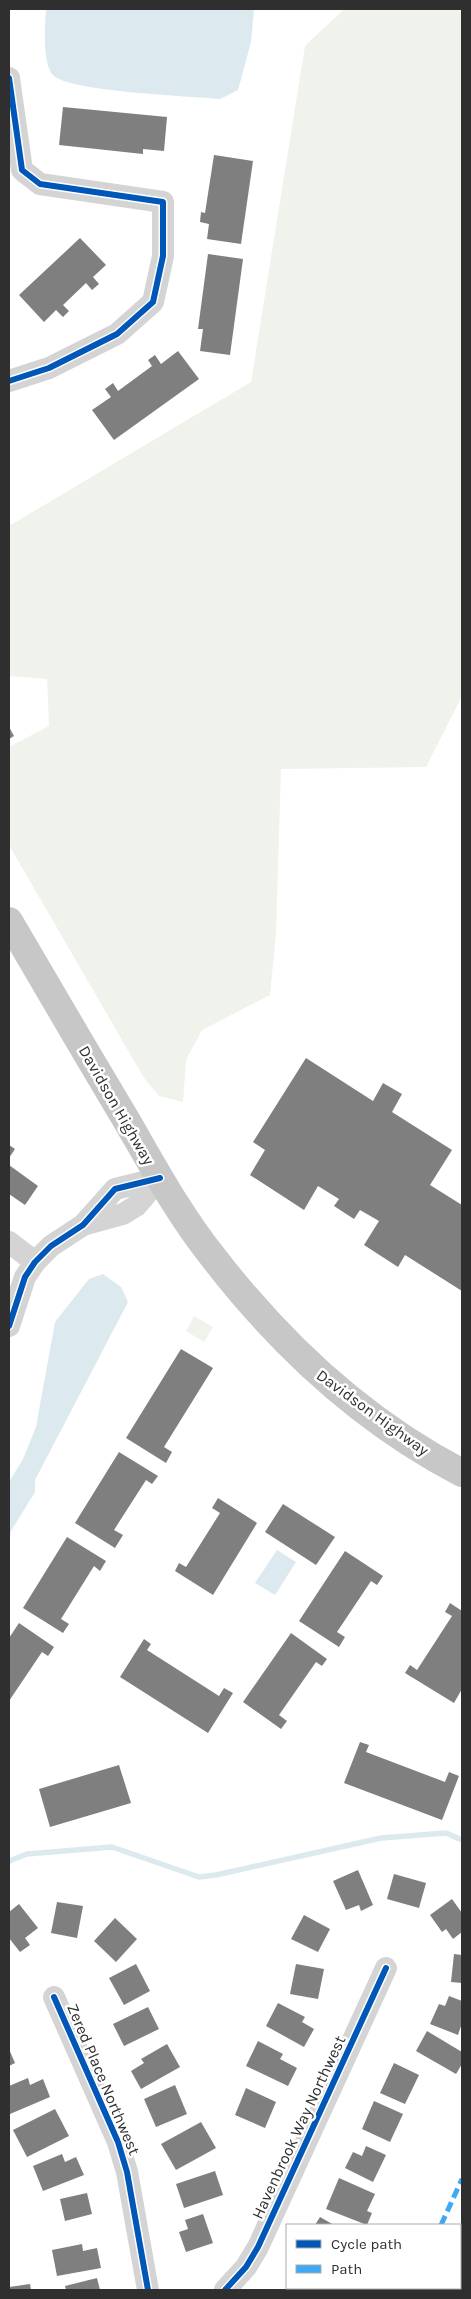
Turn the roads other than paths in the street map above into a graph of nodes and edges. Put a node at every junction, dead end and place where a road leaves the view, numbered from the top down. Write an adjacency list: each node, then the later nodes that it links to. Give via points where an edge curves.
1 (9, 78): 2 (street, via 22,170 40,184 163,202 163,256 153,302 117,334 49,368)
2 (9, 381)
3 (9, 921): 4 (main road, Davidson Highway)
4 (160, 1178): 6 (street, via 115,1190 83,1225 51,1246); 8 (main road, Davidson Highway, via 211,1256 260,1315 316,1371 383,1424)
5 (9, 1242): 6 (street)
6 (35, 1262): 7 (street, via 25,1278)
7 (9, 1326)
8 (462, 1473)
9 (386, 1968): 12 (street, Havenbrook Way Northwest, via 258,2247 246,2267)
10 (54, 1997): 11 (street, Zered Place Northwest, via 128,2172)
11 (148, 2290)
12 (225, 2290)

